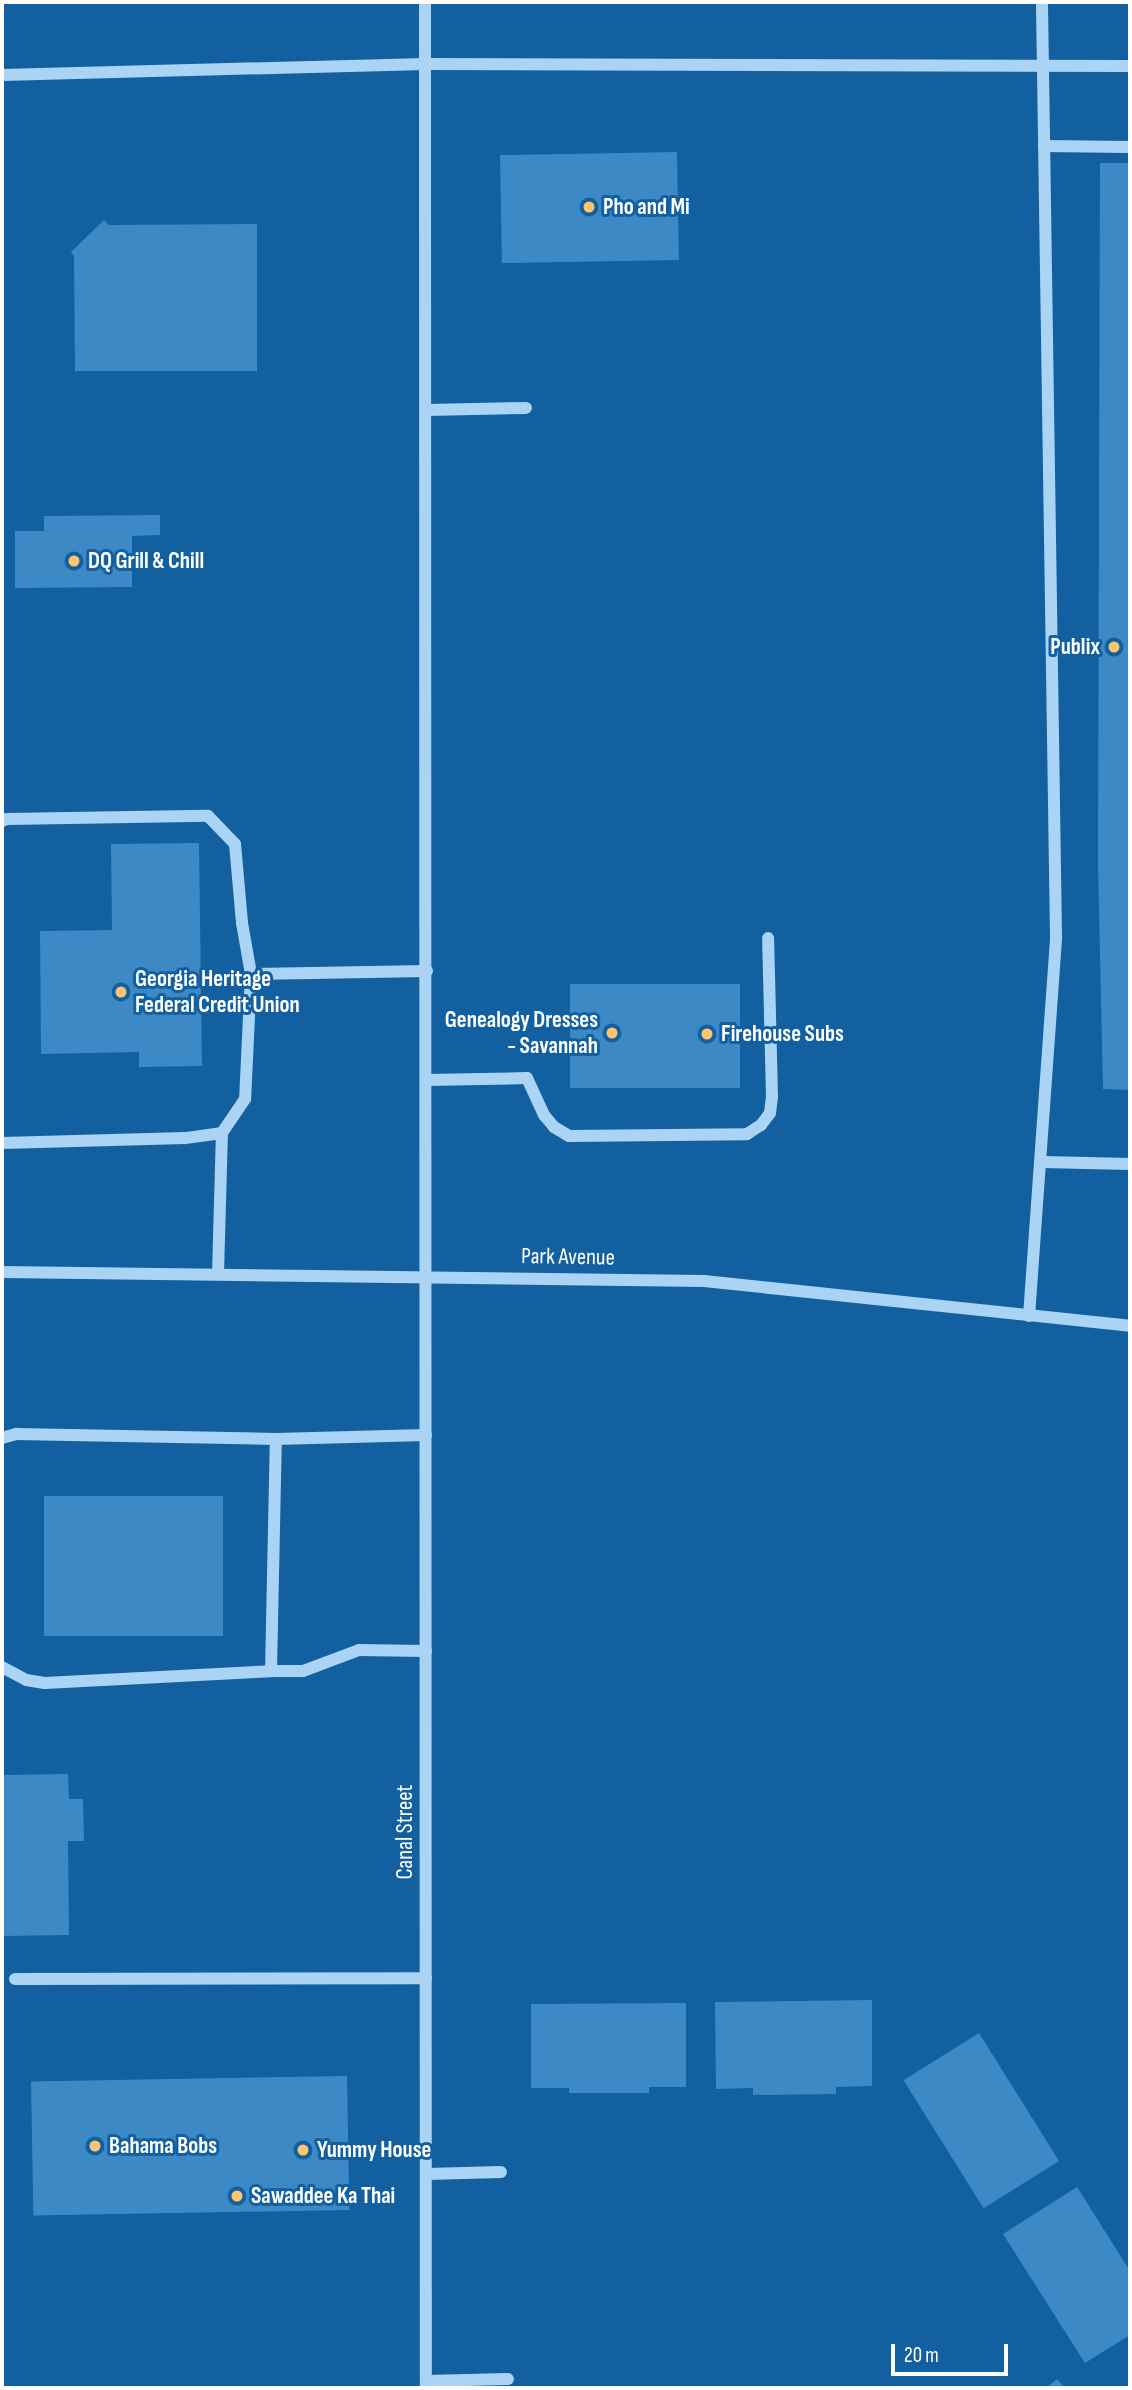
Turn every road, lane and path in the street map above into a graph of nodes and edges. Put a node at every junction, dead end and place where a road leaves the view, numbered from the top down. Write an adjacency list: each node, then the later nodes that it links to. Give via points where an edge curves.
1 (425, 2): 3 (street, Canal Street)
2 (1042, 2): 4 (street)
3 (426, 64): 4 (street); 6 (street); 10 (street, Canal Street)
4 (1042, 66): 5 (street); 7 (street)
5 (1130, 66)
6 (2, 75)
7 (1044, 146): 8 (street); 18 (street, via 1056,937)
8 (1130, 147)
9 (526, 408): 10 (street)
10 (427, 410): 13 (street, Canal Street)
11 (2, 821): 14 (street, via 208,816 234,844)
12 (768, 938): 15 (street, via 772,1097 770,1113 747,1134 569,1136 544,1115 527,1078)
13 (426, 971): 14 (street); 15 (street, Canal Street)
14 (251, 974): 16 (street, via 245,1099)
15 (427, 1080): 22 (street, Canal Street)
16 (222, 1133): 17 (street); 21 (street)
17 (2, 1143)
18 (1041, 1162): 19 (street); 23 (street)
19 (1130, 1164)
20 (2, 1272): 21 (street, Park Avenue)
21 (218, 1274): 22 (street, Park Avenue)
22 (426, 1276): 23 (street, Park Avenue, via 704,1281); 25 (street, Canal Street)
23 (1029, 1316): 24 (street, Park Avenue)
24 (1130, 1326)
25 (426, 1435): 27 (street); 28 (street, Canal Street)
26 (2, 1438): 27 (street, via 16,1434)
27 (276, 1439): 30 (street)
28 (426, 1651): 30 (street, via 359,1650 303,1671); 31 (street, Canal Street)
29 (2, 1667): 30 (street, via 26,1680 45,1683)
30 (271, 1671)
31 (426, 1978): 32 (street); 34 (street, Canal Street)
32 (15, 1979)
33 (501, 2172): 34 (street)
34 (426, 2174): 36 (street, Canal Street)
35 (508, 2379): 36 (street)
36 (426, 2385)

